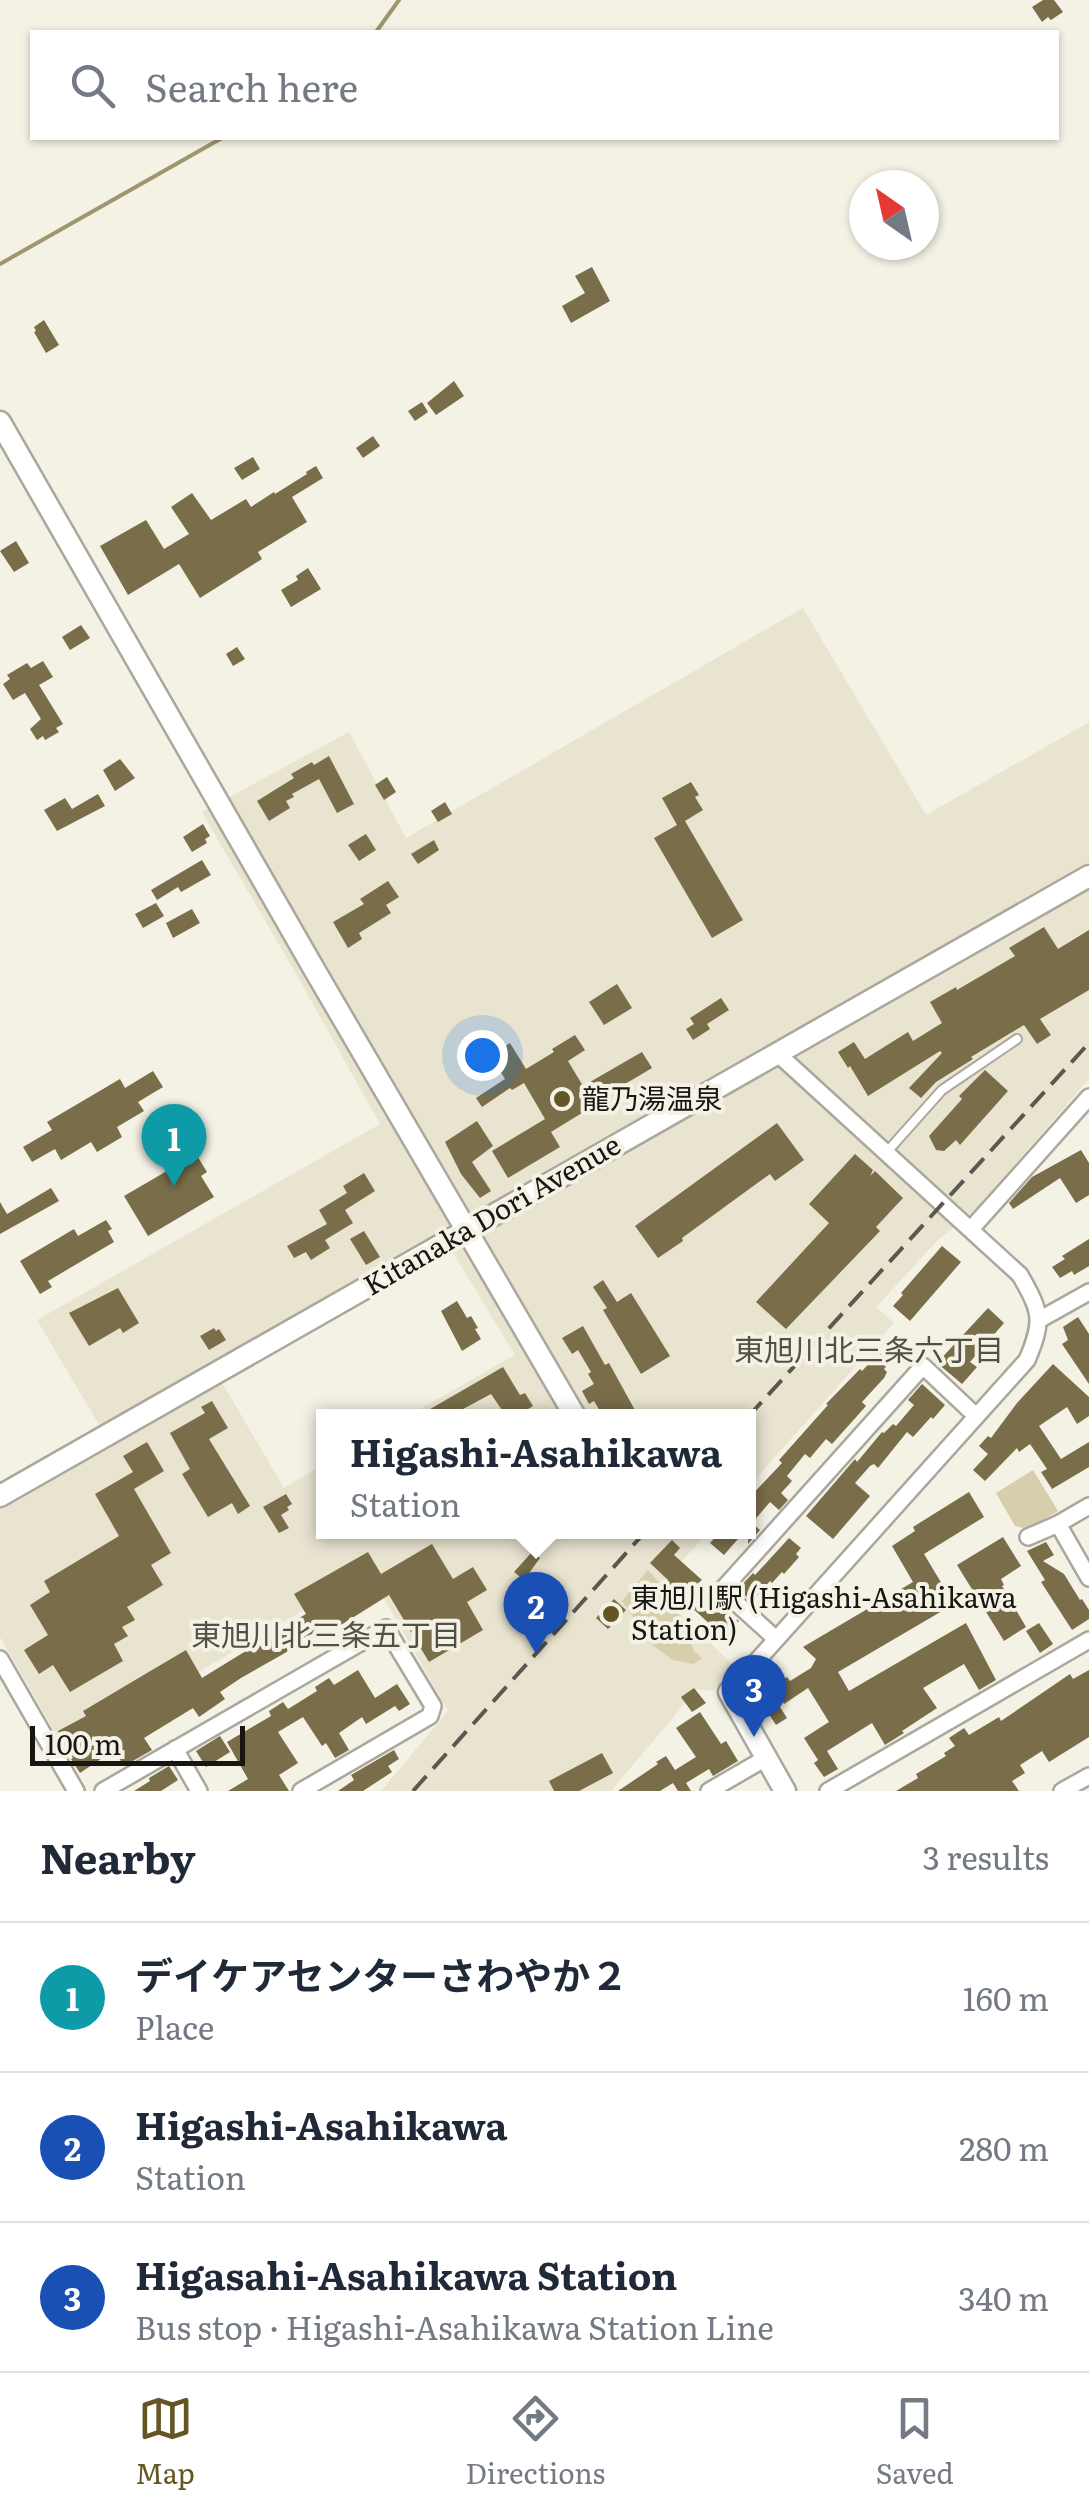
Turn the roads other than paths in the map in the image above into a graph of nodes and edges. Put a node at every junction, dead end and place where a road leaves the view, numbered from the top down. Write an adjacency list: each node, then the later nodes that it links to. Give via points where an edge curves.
1 (0, 422): 8 (street)
2 (1089, 876): 4 (street, Kitanaka Dori Avenue)
3 (1017, 1039): 6 (lane, via 942,1090)
4 (778, 1054): 6 (street); 8 (street, Kitanaka Dori Avenue)
5 (1089, 1097): 7 (street)
6 (885, 1154): 7 (street)
7 (971, 1229): 10 (street, via 1020,1275)
8 (466, 1230): 11 (street); 13 (street, Kitanaka Dori Avenue)
9 (1089, 1292): 10 (street)
10 (1039, 1320): 12 (street, via 1027,1360)
11 (571, 1409)
12 (976, 1416): 18 (street); 18 (street, via 923,1366 722,1590)
13 (0, 1496)
14 (1089, 1506): 15 (street)
15 (1058, 1524): 16 (street); 17 (street)
16 (1028, 1536)
17 (1089, 1578)
18 (776, 1639): 21 (street)
19 (1089, 1640): 31 (street)
20 (0, 1659): 25 (street)
21 (728, 1692): 23 (street)
22 (175, 1749): 26 (street); 27 (street); 28 (street, via 386,1628 433,1706 430,1716)
23 (766, 1758): 29 (street); 30 (street)
24 (1089, 1776): 32 (street)
25 (71, 1789)
26 (103, 1791)
27 (198, 1791)
28 (302, 1791)
29 (709, 1791)
30 (785, 1791)
31 (828, 1791)
32 (1062, 1791)

